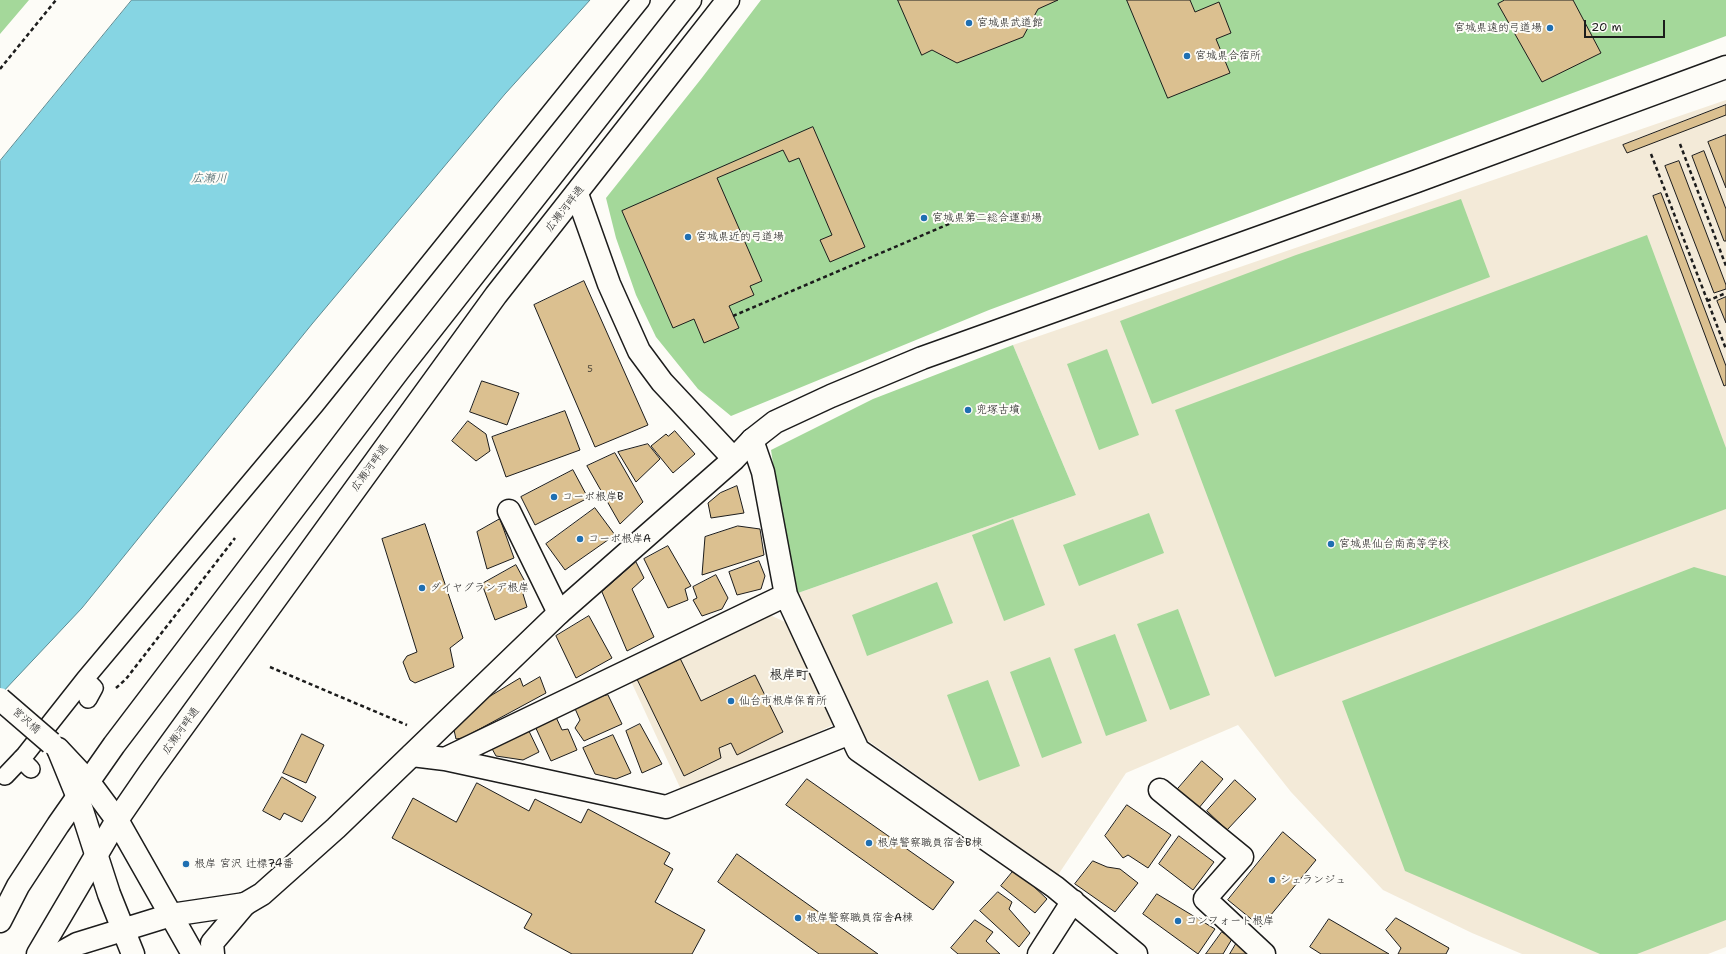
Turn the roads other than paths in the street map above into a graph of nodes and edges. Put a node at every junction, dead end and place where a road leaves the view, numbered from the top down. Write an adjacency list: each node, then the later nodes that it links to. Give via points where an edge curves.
1 (641, 0): 11 (street, via 320,399)
2 (690, 0): 18 (main road, via 399,370)
3 (728, 0): 5 (main road, 広瀬河畔通)
4 (1726, 68): 6 (main road, via 922,358 775,422)
5 (577, 194): 7 (main road, via 609,284 639,351 662,382); 20 (main road, 広瀬河畔通, via 496,295)
6 (752, 440): 7 (main road); 9 (main road, via 763,472)
7 (734, 459): 10 (main road)
8 (509, 511): 10 (main road)
9 (786, 595): 14 (main road); 16 (main road)
10 (559, 613): 15 (main road)
11 (85, 679): 13 (street, via 94,688); 17 (street, via 26,764)
12 (0, 699): 18 (main road, 宮沢橋, bridge, via 55,746)
13 (88, 699)
14 (850, 733): 16 (main road, via 666,807); 22 (main road, via 858,750)
15 (412, 755): 16 (main road); 23 (main road, via 336,828 262,894)
16 (445, 759)
17 (5, 776)
18 (82, 788): 20 (main road, 宮沢橋); 21 (main road); 25 (main road, via 18,886)
19 (1160, 790): 34 (main road, via 1242,857 1205,899)
20 (117, 820): 21 (main road, 広瀬河畔通); 24 (main road, 宮沢橋)
21 (96, 855): 26 (main road); 27 (main road, 広瀬河畔通)
22 (1073, 901): 32 (main road); 33 (main road)
23 (245, 904): 24 (main road); 31 (main road, via 212,943)
24 (171, 916): 26 (main road); 30 (main road, 宮沢橋)
25 (0, 921)
26 (122, 931): 28 (main road, via 77,944); 29 (main road)
27 (38, 954)
28 (59, 954)
29 (133, 954)
30 (193, 954)
31 (213, 954)
32 (1039, 954)
33 (1136, 954)
34 (1264, 954)

